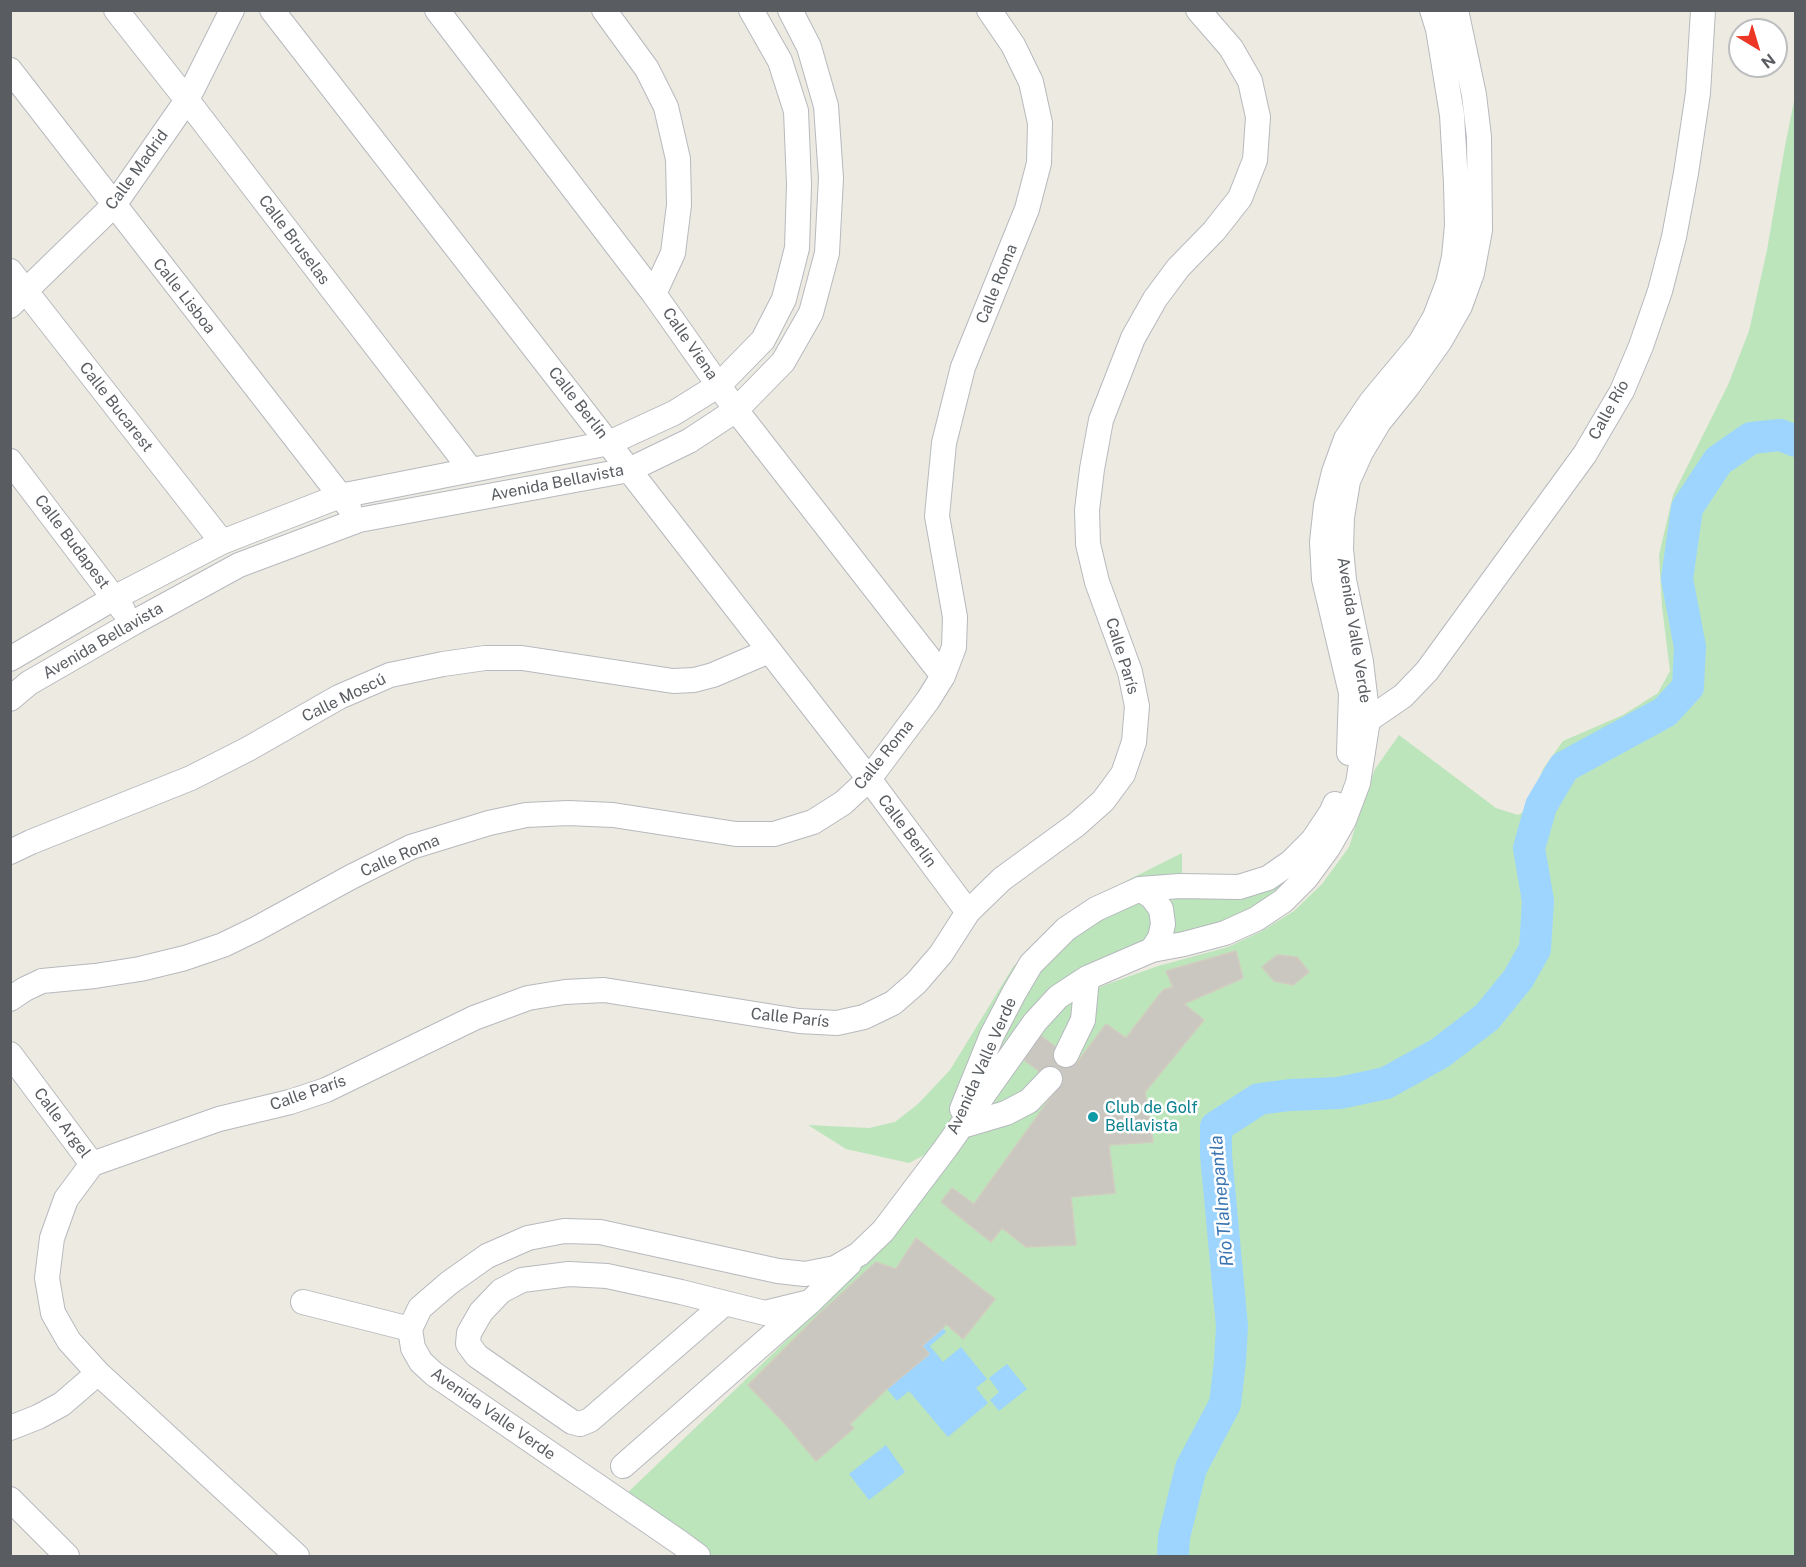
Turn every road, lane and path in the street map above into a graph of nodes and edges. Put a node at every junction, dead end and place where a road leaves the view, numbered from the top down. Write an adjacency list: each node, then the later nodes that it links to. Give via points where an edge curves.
1 (116, 10): 14 (street, Calle Bruselas)
2 (232, 10): 14 (street, Calle Madrid)
3 (272, 10): 21 (street, Calle Berlín)
4 (437, 10): 17 (street, Calle Viena)
5 (604, 10): 17 (street, via 647,69 666,107 678,159 679,205 673,253)
6 (751, 10): 19 (street, Avenida Bellavista, via 780,61 796,111 797,248 784,299 763,340)
7 (790, 10): 20 (street, Avenida Bellavista, via 809,47 826,106 831,178 827,253 811,313 783,362)
8 (989, 10): 32 (street, Calle Roma, via 1013,45 1031,82 1040,123 1039,163 1027,209 963,367 944,443 938,516 955,618 954,647)
9 (1198, 10): 38 (street, Calle París, via 1231,48 1250,81 1258,117 1256,160 1240,198 1155,299 1133,338 1101,420 1087,510 1088,544 1097,582 1130,672 1137,706 1134,742 1124,774 1103,801 1002,879)
10 (1432, 10): 34 (street, Avenida Valle Verde, via 1452,115 1457,225 1454,257 1435,318 1346,439 1326,505 1322,542 1324,579)
11 (1456, 10): 34 (street, Avenida Valle Verde, via 1479,137 1479,230 1472,273 1460,306 1428,359 1379,422 1348,481 1341,549 1361,662)
12 (1703, 10): 34 (street, Calle Río, via 1698,93 1674,237 1660,291 1622,392 1585,454 1427,671 1403,696)
13 (10, 70): 15 (street, Calle Lisboa)
14 (187, 99): 15 (street, Calle Madrid); 23 (street, Calle Bruselas)
15 (114, 205): 18 (street, Calle Madrid); 25 (street, Calle Lisboa)
16 (10, 271): 18 (street, Calle Bucarest)
17 (654, 294): 19 (street, Calle Viena)
18 (19, 299): 27 (street, Calle Bucarest)
19 (719, 385): 20 (street, Calle Viena); 21 (street, Avenida Bellavista, via 674,413)
20 (735, 410): 24 (street, Avenida Bellavista, via 689,441); 32 (street, Calle Viena)
21 (609, 443): 23 (street, Avenida Bellavista); 24 (street, Calle Berlín)
22 (10, 461): 28 (street, Calle Budapest)
23 (471, 470): 25 (street, Avenida Bellavista)
24 (629, 470): 26 (street, Avenida Bellavista); 30 (street, Calle Berlín)
25 (340, 496): 26 (street, Calle Lisboa); 27 (street, Avenida Bellavista)
26 (359, 520): 29 (street, Avenida Bellavista, via 239,565)
27 (222, 542): 28 (street, Avenida Bellavista)
28 (114, 598): 29 (street, Calle Budapest); 31 (street, Avenida Bellavista)
29 (133, 623): 33 (street, Avenida Bellavista, via 29,683)
30 (769, 651): 35 (street, Calle Berlín); 36 (street, Calle Moscú, via 694,680 673,681 522,658 485,658 390,675 339,697 190,778)
31 (10, 659)
32 (943, 676): 35 (street, Calle Roma)
33 (10, 699)
34 (1359, 722): 37 (street, Avenida Valle Verde, via 1331,813 1313,840 1291,862 1268,878 1239,887); 39 (street, Avenida Valle Verde, via 1358,783 1344,820 1306,878 1283,901 1256,919 1225,933)
35 (869, 779): 38 (street, Calle Berlín); 41 (street, Calle Roma, via 843,803 813,822 774,834 736,834 613,815 568,813 489,823 411,847 223,945 140,969 42,981)
36 (10, 852)
37 (1140, 889): 39 (street, via 1161,909 1160,938); 46 (street, Avenida Valle Verde, via 1096,909 1066,929 1030,964 992,1035)
38 (968, 912): 47 (street, Calle París, via 941,954 916,983 893,1003 864,1017 837,1023 799,1021 604,990 528,998 474,1018 326,1090 219,1119)
39 (1152, 950): 40 (street, Avenida Valle Verde)
40 (1087, 978): 43 (street, via 1083,1020); 45 (street, Avenida Valle Verde, via 1058,997 1035,1022)
41 (10, 999)
42 (10, 1054): 47 (street, Calle Argel)
43 (1066, 1055)
44 (1050, 1079): 45 (street, via 1029,1101 1006,1113)
45 (962, 1126): 46 (street, Avenida Valle Verde)
46 (945, 1149): 48 (street, Avenida Valle Verde, via 883,1231)
47 (92, 1164): 53 (street, via 66,1199 52,1238 47,1278 53,1313 69,1341)
48 (859, 1254): 50 (street); 52 (street, Avenida Valle Verde, via 835,1268 805,1274 600,1232 564,1231 528,1238 487,1256 420,1308)
49 (303, 1302): 52 (street)
50 (810, 1302): 51 (street, via 765,1313); 55 (street)
51 (724, 1304): 51 (street, via 607,1276 569,1274 522,1280 501,1291 481,1312 469,1333 468,1344 477,1356 580,1424 590,1420)
52 (410, 1329): 59 (street, Avenida Valle Verde, via 413,1348 434,1374)
53 (98, 1373): 54 (street, via 62,1404); 58 (street)
54 (10, 1428)
55 (623, 1466)
56 (10, 1499): 57 (street)
57 (67, 1557)
58 (297, 1557)
59 (698, 1557)

